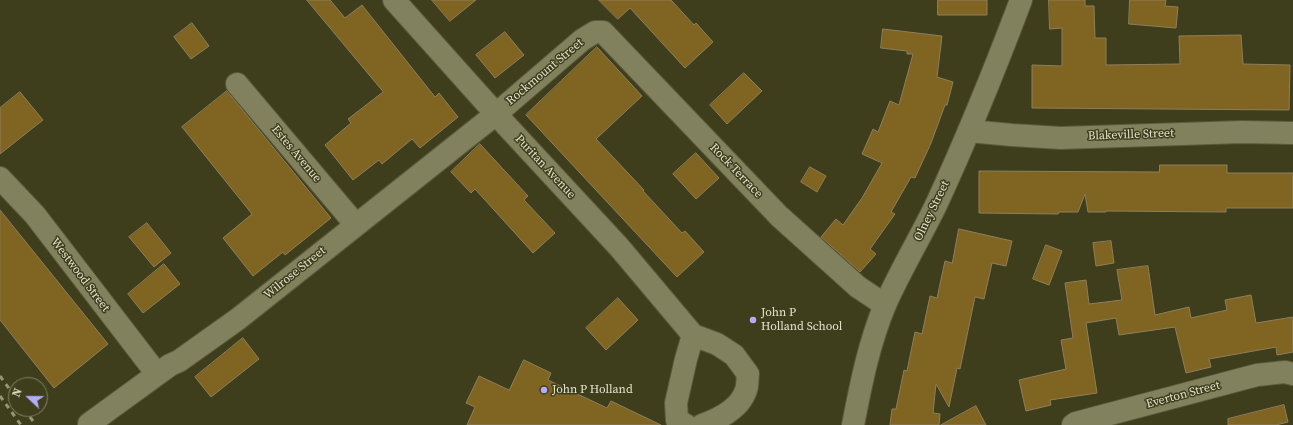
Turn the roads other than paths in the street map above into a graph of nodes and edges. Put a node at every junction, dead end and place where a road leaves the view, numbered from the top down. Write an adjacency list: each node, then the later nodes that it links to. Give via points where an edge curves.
1 (394, 0): 5 (street, Puritan Avenue)
2 (1021, 0): 6 (street, Olney Street)
3 (594, 32): 5 (street, Rockmount Street); 10 (street, Rock Terrace, via 603,32 779,216 858,287)
4 (237, 84): 9 (street, Estes Avenue)
5 (496, 114): 9 (street, Wilrose Street); 11 (street, Puritan Avenue, via 619,247)
6 (969, 131): 7 (street, Blakeville Street, via 1061,138 1242,132); 10 (street, Olney Street)
7 (1293, 133)
8 (0, 178): 12 (street, Westwood Street, via 34,215)
9 (356, 225): 12 (street, Wilrose Street, via 238,319)
10 (885, 305): 17 (street, Olney Street, via 865,365)
11 (692, 335): 15 (street, via 676,403 677,420); 16 (street, via 717,344 734,355 748,374 746,390 738,404 725,415)
12 (157, 374): 14 (street, Wilrose Street)
13 (1293, 374): 18 (street, Everton Street, via 1285,372 1257,375)
14 (89, 424)
15 (686, 425)
16 (702, 425)
17 (853, 425)
18 (1073, 425)

